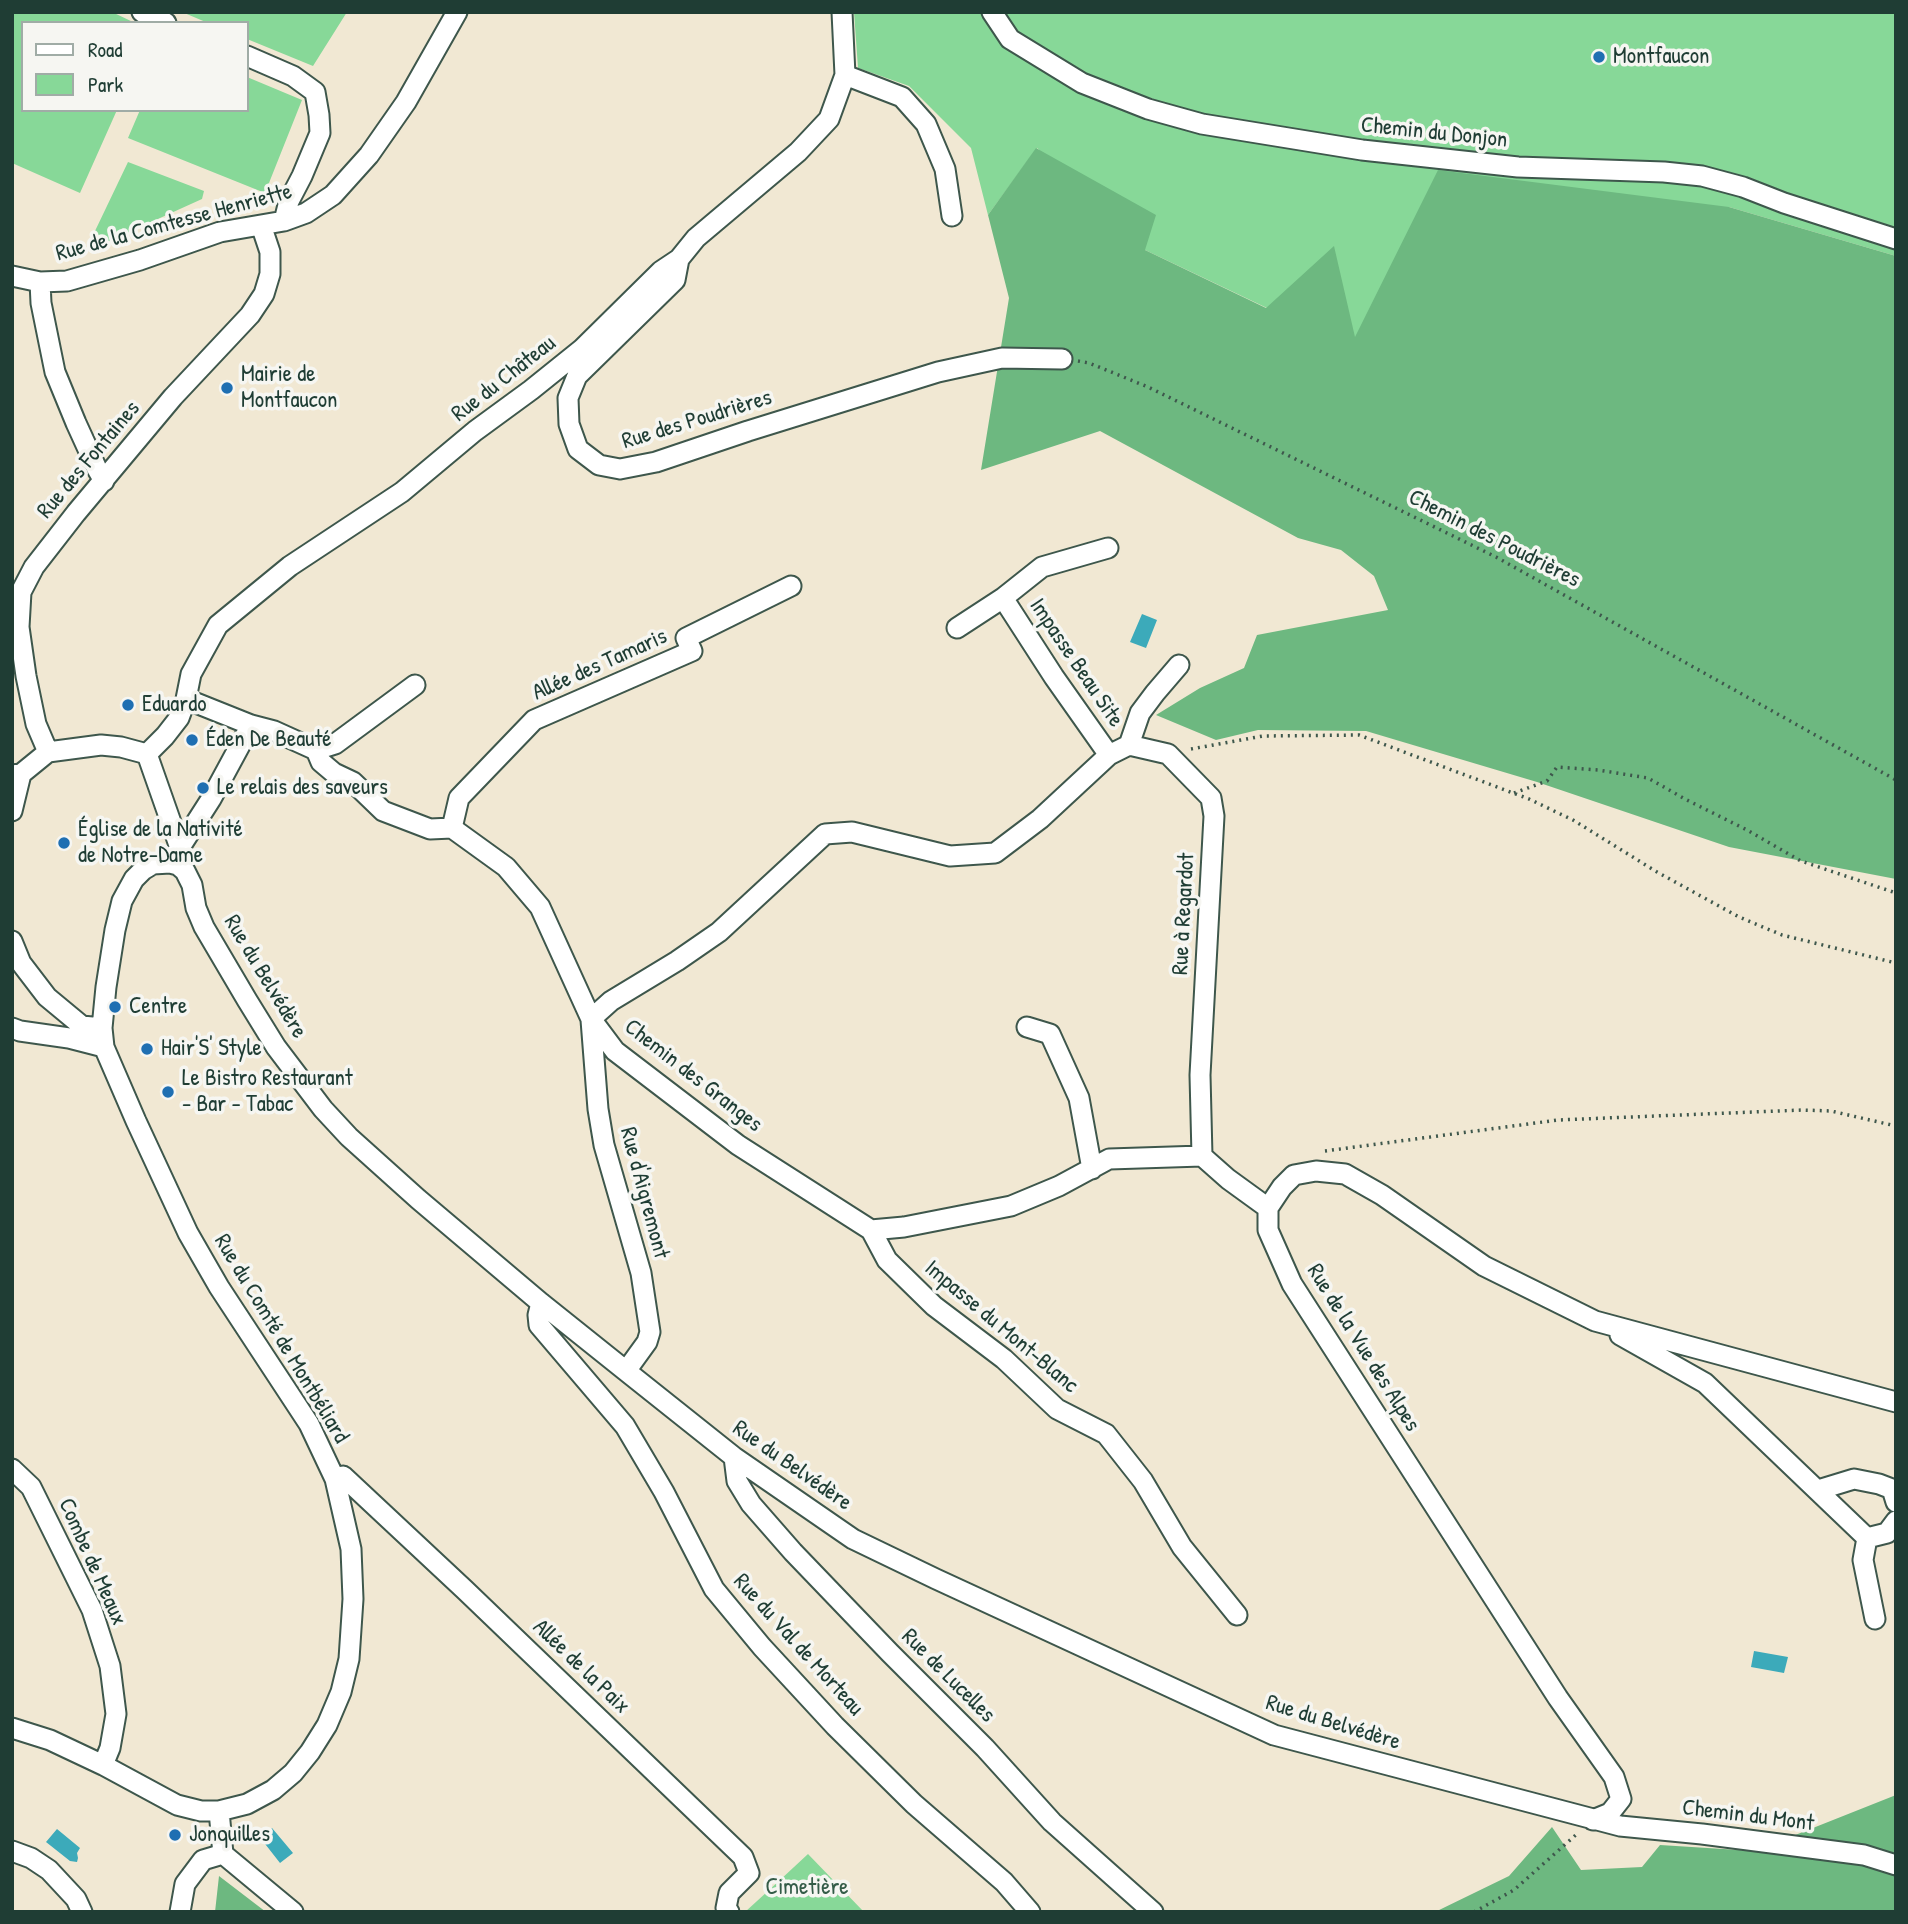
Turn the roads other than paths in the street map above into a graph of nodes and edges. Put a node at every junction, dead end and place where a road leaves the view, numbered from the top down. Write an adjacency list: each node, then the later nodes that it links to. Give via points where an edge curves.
1 (142, 12): 5 (street)
2 (457, 12): 9 (street, Rue de la Comtesse Henriette, via 406,102 369,155 333,195)
3 (842, 12): 7 (street, Rue du Château)
4 (992, 12): 11 (street, Chemin du Donjon, via 1010,38 1082,83 1202,124 1362,150 1518,167 1702,176)
5 (162, 21)
6 (248, 56): 9 (street, via 293,76 315,92 320,133)
7 (845, 75): 8 (street, via 902,97 926,124 945,169); 12 (street, Rue du Château, via 829,119 799,152 696,238)
8 (952, 216)
9 (284, 221): 10 (street, Rue de la Comtesse Henriette)
10 (261, 225): 14 (street, Rue de la Comtesse Henriette, via 220,232 67,281); 16 (street, Rue des Fontaines, via 270,252 264,294)
11 (1896, 239)
12 (678, 259): 15 (street, Rue des Poudrières, via 675,280 577,376 568,398 569,424 578,449 599,466 620,469 656,462 939,372 1002,358); 23 (street, Rue du Château, via 531,390 401,492 290,566 218,625 191,674)
13 (12, 276): 14 (street, Rue de la Comtesse Henriette)
14 (40, 282): 16 (street, via 55,372)
15 (1062, 359)
16 (104, 481): 27 (street, Rue des Fontaines, via 34,567 21,592 19,627 26,676 36,724)
17 (1108, 548): 19 (street, Impasse Beau Site, via 1042,568)
18 (791, 586): 32 (street, Allée des Tamaris, via 686,638 692,651 534,720 459,798)
19 (1003, 598): 20 (street, Impasse Beau Site); 29 (street, Impasse Beau Site)
20 (957, 628)
21 (1179, 665): 25 (street, via 1140,713)
22 (415, 685): 26 (street, via 335,744)
23 (186, 699): 24 (street, Chemin des Granges); 28 (street, Rue du Château, via 179,718)
24 (251, 725): 26 (street, Chemin des Granges); 33 (street)
25 (1129, 746): 29 (street); 39 (street, Rue à Regardot, via 1168,754 1210,798 1214,816 1200,1075)
26 (316, 750): 32 (street, Chemin des Granges, via 334,774 353,782 383,811 430,829)
27 (48, 752): 28 (street, via 101,745); 30 (street)
28 (147, 754): 33 (street, Rue du Belvédère)
29 (1109, 755): 35 (street, via 1040,819 995,853 950,856 852,832 825,834 719,932)
30 (16, 775): 31 (street)
31 (12, 811)
32 (452, 828): 35 (street, Chemin des Granges, via 506,867 540,907)
33 (175, 856): 38 (street, via 143,870 122,901); 43 (street, Rue du Belvédère, via 192,886 204,927 276,1046 323,1109 376,1162)
34 (12, 941): 38 (street, via 21,963 47,997)
35 (591, 1019): 42 (street, Chemin des Granges, via 615,1051 738,1145); 45 (street, Rue d'Aigremont, via 604,1145 641,1273 650,1332)
36 (1027, 1027): 40 (street, via 1050,1034 1079,1098)
37 (12, 1028): 38 (street, via 69,1038)
38 (103, 1038): 49 (street, Rue du Comté de Montbéliard, via 188,1233 309,1424)
39 (1202, 1156): 40 (street, via 1109,1159); 41 (street)
40 (1093, 1168): 42 (street, via 1011,1206)
41 (1268, 1208): 44 (street, via 1294,1175 1316,1171 1345,1174 1484,1266); 59 (street, Rue de la Vue des Alpes, via 1268,1230 1292,1284 1558,1698 1614,1777 1621,1799 1610,1813)
42 (871, 1230): 54 (street, Impasse du Mont-Blanc, via 887,1260 934,1306 1004,1359 1057,1409 1106,1434 1143,1481 1182,1547)
43 (541, 1303): 45 (street, Rue du Belvédère); 67 (street, Rue du Val de Morteau, via 539,1325 625,1426 714,1589 835,1726 914,1804 1004,1882)
44 (1595, 1321): 46 (street); 50 (street, via 1705,1383)
45 (626, 1371): 47 (street, Rue du Belvédère)
46 (1896, 1402)
47 (734, 1457): 59 (street, Rue du Belvédère, via 853,1539 1273,1735); 68 (street, Rue de Lucelles, via 737,1480 751,1504 793,1552 1052,1822)
48 (12, 1469): 57 (street, Combe de Meaux, via 31,1487 92,1610 110,1666 116,1714)
49 (335, 1479): 58 (street, Rue du Comté de Montbéliard, via 351,1549 354,1600 341,1692 327,1725 293,1773 247,1804); 66 (street, Allée de la Paix, via 343,1476 743,1857 749,1874 729,1894)
50 (1818, 1490): 51 (street, via 1854,1479 1892,1489); 53 (street)
51 (1896, 1503)
52 (1893, 1532): 53 (street)
53 (1867, 1538): 55 (street, via 1863,1560)
54 (1237, 1615)
55 (1875, 1619)
56 (12, 1728): 57 (street, Rue du Comté de Montbéliard)
57 (103, 1765): 58 (street, Rue du Comté de Montbéliard, via 177,1805)
58 (219, 1811): 61 (street)
59 (1593, 1820): 62 (street, Chemin du Mont, via 1864,1855)
60 (12, 1851): 63 (street, via 49,1870)
61 (223, 1854): 64 (street, via 203,1860 185,1884); 65 (street)
62 (1896, 1865)
63 (82, 1912)
64 (180, 1912)
65 (293, 1912)
66 (729, 1912)
67 (1030, 1912)
68 (1153, 1912)

